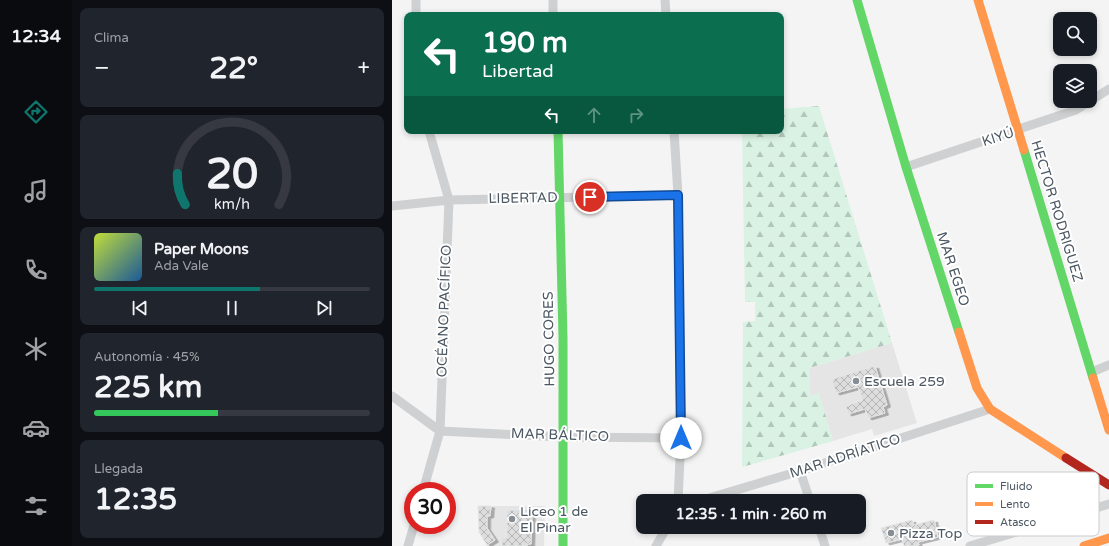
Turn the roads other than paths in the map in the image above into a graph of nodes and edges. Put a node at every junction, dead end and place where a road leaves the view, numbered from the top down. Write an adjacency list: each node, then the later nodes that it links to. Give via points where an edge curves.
1 (416, 0): 6 (street)
2 (553, 0): 7 (street)
3 (666, 0): 8 (street)
4 (857, 0): 14 (street, MAR EGEO)
5 (978, 0): 10 (street, HECTOR RODRIGUEZ)
6 (416, 12)
7 (553, 12)
8 (666, 12)
9 (1109, 89): 10 (street, KIYÚ, via 1076,110)
10 (1018, 131): 14 (street, KIYÚ); 20 (street, HECTOR RODRIGUEZ)
11 (430, 134): 17 (street, OCÉANO PACÍFICO)
12 (558, 134): 16 (street, HUGO CORES)
13 (674, 134): 15 (street)
14 (906, 167): 22 (street, MAR EGEO, via 977,388)
15 (678, 195): 16 (street, LIBERTAD); 26 (street)
16 (561, 197): 17 (street, LIBERTAD); 25 (street, HUGO CORES)
17 (449, 200): 18 (street, LIBERTAD); 24 (street, OCÉANO PACÍFICO)
18 (392, 206)
19 (1109, 364): 20 (street)
20 (1092, 372): 23 (street, HECTOR RODRIGUEZ)
21 (392, 396): 24 (street)
22 (990, 409): 27 (street, MAR ADRÍATICO); 28 (street, MAR EGEO)
23 (1109, 430)
24 (440, 431): 25 (street, MAR BÁLTICO); 30 (street, OCÉANO PACÍFICO)
25 (564, 437): 26 (street, MAR BÁLTICO); 43 (street, HUGO CORES)
26 (681, 438): 32 (street)
27 (800, 471): 33 (street, MAR ADRÍATICO); 34 (street)
28 (1089, 472)
29 (1099, 479): 31 (street, MAR EGEO)
30 (426, 482)
31 (1109, 485)
32 (678, 494)
33 (723, 494)
34 (808, 494)
35 (1109, 504): 36 (street)
36 (1099, 507)
37 (411, 534): 42 (street)
38 (663, 534): 44 (street)
39 (821, 534): 45 (street)
40 (1005, 536): 46 (street)
41 (1109, 538): 47 (street)
42 (408, 546)
43 (563, 546)
44 (656, 546)
45 (825, 546)
46 (972, 546)
47 (1084, 546)

